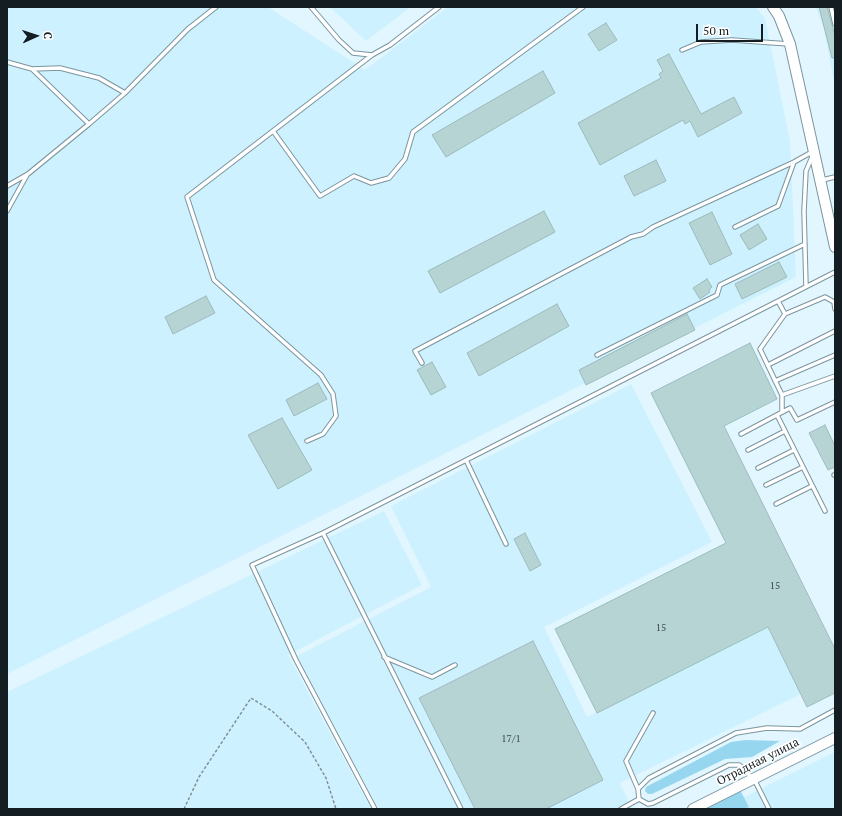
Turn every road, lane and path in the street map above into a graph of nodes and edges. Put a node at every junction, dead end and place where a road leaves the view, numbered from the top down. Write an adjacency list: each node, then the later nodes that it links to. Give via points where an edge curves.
1 (216, 7): 13 (lane, via 188,29)
2 (311, 7): 10 (lane, via 353,53)
3 (439, 7): 10 (lane, via 390,45)
4 (583, 7): 15 (lane, via 413,132 405,159 389,178 371,183 354,176 320,196)
5 (773, 7): 8 (main road)
6 (831, 7): 7 (lane)
7 (835, 21)
8 (790, 44): 9 (lane, via 732,40 701,42); 16 (main road)
9 (682, 50)
10 (372, 55): 15 (lane)
11 (7, 62): 12 (lane)
12 (32, 69): 13 (lane, via 60,68 99,78); 14 (lane)
13 (125, 93): 14 (lane)
14 (89, 124): 18 (lane)
15 (273, 131): 45 (lane, via 187,197 214,280 321,375 333,394 336,416 323,434)
16 (815, 150): 17 (lane); 20 (main road); 25 (lane, via 806,171)
17 (794, 162): 24 (lane, via 778,206); 35 (lane, via 652,227 643,234 631,236 415,351)
18 (28, 174): 21 (lane); 22 (lane)
19 (835, 177): 20 (lane)
20 (821, 180): 23 (main road)
21 (7, 186)
22 (7, 211)
23 (833, 226): 26 (main road)
24 (735, 227)
25 (805, 244): 28 (lane); 34 (lane, via 720,285 717,294)
26 (835, 247)
27 (835, 272): 28 (lane)
28 (806, 286): 29 (lane)
29 (778, 301): 31 (lane); 48 (lane)
30 (835, 309): 31 (lane, via 834,302 825,297)
31 (785, 314): 36 (lane, via 760,349)
32 (835, 331): 36 (lane)
33 (835, 354): 38 (lane)
34 (597, 355)
35 (422, 364)
36 (768, 364): 38 (lane)
37 (835, 376): 39 (lane)
38 (776, 380): 39 (lane)
39 (782, 395): 41 (lane)
40 (835, 402): 41 (lane, via 797,420 790,408)
41 (782, 412): 42 (lane)
42 (777, 415): 43 (lane); 44 (lane)
43 (785, 431): 46 (lane); 47 (lane)
44 (741, 434)
45 (307, 441)
46 (748, 450)
47 (794, 450): 49 (lane); 50 (lane)
48 (466, 460): 55 (lane); 56 (lane)
49 (803, 467): 51 (lane); 52 (lane)
50 (758, 468)
51 (766, 485)
52 (812, 486): 53 (lane); 54 (lane)
53 (776, 504)
54 (825, 511)
55 (323, 533): 57 (lane); 67 (lane, via 252,565 296,660)
56 (506, 544)
57 (384, 657): 58 (lane, via 432,677); 68 (lane)
58 (455, 665)
59 (835, 710): 63 (lane, via 800,729 767,728 736,733 649,778)
60 (654, 713): 63 (lane, via 626,761)
61 (835, 738): 62 (main road, Отрадная улица)
62 (753, 779): 64 (lane, via 740,766 730,765 653,803 648,804); 70 (main road, Отрадная улица); 71 (lane)
63 (638, 789): 64 (lane)
64 (640, 799): 69 (lane)
65 (184, 809): 66 (path, via 199,777 251,698 272,712 305,742 326,778)
66 (336, 809)
67 (375, 809)
68 (461, 809)
69 (621, 809)
70 (693, 809)
71 (769, 809)

